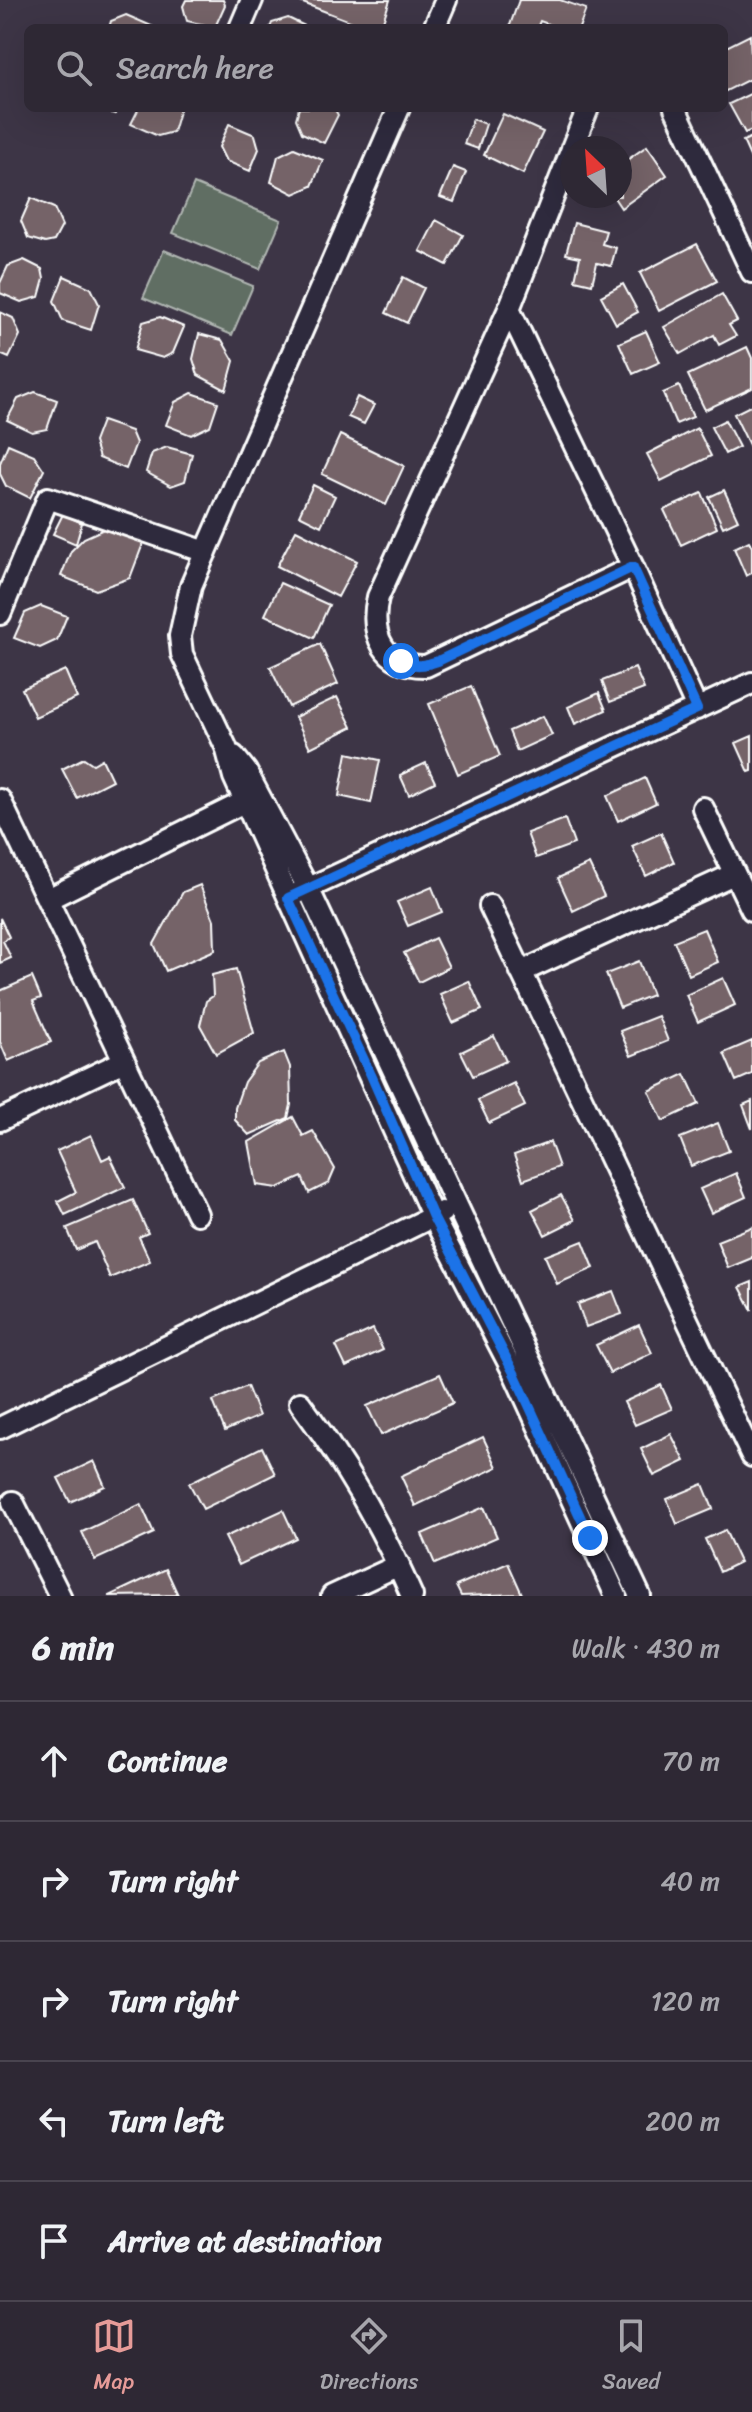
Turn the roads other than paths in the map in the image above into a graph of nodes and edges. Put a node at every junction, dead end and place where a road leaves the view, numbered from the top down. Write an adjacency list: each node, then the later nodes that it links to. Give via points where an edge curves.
1 (252, 0): 3 (street)
2 (446, 0): 4 (street)
3 (242, 24)
4 (436, 24)
5 (397, 112): 12 (street)
6 (586, 112): 8 (street)
7 (677, 112): 10 (street)
8 (577, 136)
9 (560, 179): 11 (street)
10 (752, 272)
11 (509, 309): 13 (street); 13 (street, via 378,597 374,613 382,647 412,666 426,666)
12 (206, 552): 14 (street, via 48,498); 17 (street, via 191,586 180,636 188,671 226,747 246,771)
13 (633, 567): 16 (street)
14 (0, 614)
15 (752, 683): 16 (street)
16 (697, 709): 21 (street)
17 (252, 798): 21 (street); 22 (street); 23 (street)
18 (0, 800): 23 (street)
19 (703, 808): 20 (street)
20 (734, 874): 25 (street); 26 (street)
21 (308, 888): 22 (street); 29 (street)
22 (288, 898): 31 (street)
23 (48, 899): 27 (street)
24 (490, 906): 26 (street)
25 (752, 910)
26 (521, 972): 34 (street)
27 (124, 1061): 28 (street); 30 (street)
28 (0, 1120)
29 (455, 1206): 31 (street); 42 (street)
30 (197, 1214)
31 (433, 1217): 33 (street); 41 (street, via 515,1375)
32 (300, 1403): 37 (street, via 350,1475)
33 (0, 1428)
34 (747, 1432): 35 (street)
35 (752, 1456)
36 (13, 1502): 38 (street)
37 (399, 1565): 39 (street); 40 (street)
38 (60, 1596)
39 (332, 1596)
40 (412, 1596)
41 (616, 1596)
42 (640, 1596)

